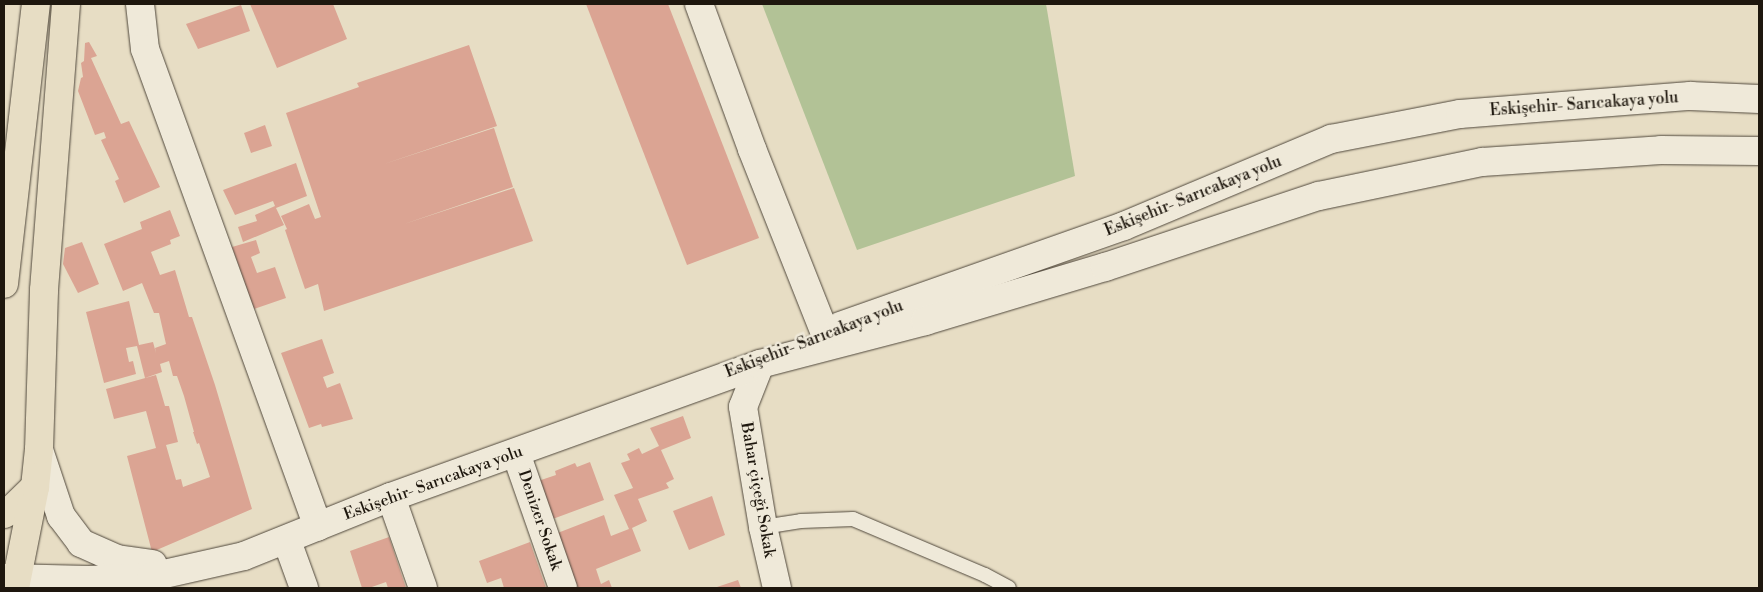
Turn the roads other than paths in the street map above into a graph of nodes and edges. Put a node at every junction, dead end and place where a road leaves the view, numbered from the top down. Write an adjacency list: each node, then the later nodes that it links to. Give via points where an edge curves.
1 (36, 4): 7 (highway)
2 (66, 4): 11 (highway, via 44,290)
3 (140, 4): 16 (main road, via 145,49)
4 (699, 4): 8 (main road)
5 (1759, 99): 8 (main road, Eskişehir- Sarıcakaya yolu, via 1690,96 1460,114 1331,139 1124,226)
6 (1759, 151): 9 (main road, Eskişehir- Sarıcakaya yolu, via 1661,150 1482,162 1319,196 1105,267 925,321)
7 (4, 284)
8 (824, 333): 10 (main road, Eskişehir- Sarıcakaya yolu)
9 (760, 364): 10 (main road, Eskişehir- Sarıcakaya yolu); 17 (main road, Bahar çiçeği Sokak, via 743,407)
10 (651, 404): 12 (main road, Eskişehir- Sarıcakaya yolu)
11 (39, 450): 13 (highway); 19 (main road, via 61,516 82,543 117,559 155,564)
12 (516, 453): 14 (main road, Eskişehir- Sarıcakaya yolu); 24 (main road, Denizer Sokak)
13 (35, 487): 15 (highway); 20 (highway)
14 (391, 497): 16 (main road, Eskişehir- Sarıcakaya yolu); 23 (main road)
15 (4, 514)
16 (318, 527): 18 (main road, Eskişehir- Sarıcakaya yolu)
17 (763, 527): 25 (main road, Bahar çiçeği Sokak); 26 (lane, via 801,521 853,520)
18 (287, 541): 19 (main road, Eskişehir- Sarıcakaya yolu); 22 (main road)
19 (244, 556): 20 (main road, via 151,577); 21 (main road)
20 (12, 581)
21 (190, 588)
22 (304, 588)
23 (422, 588)
24 (563, 588)
25 (777, 588)
26 (1009, 588)

